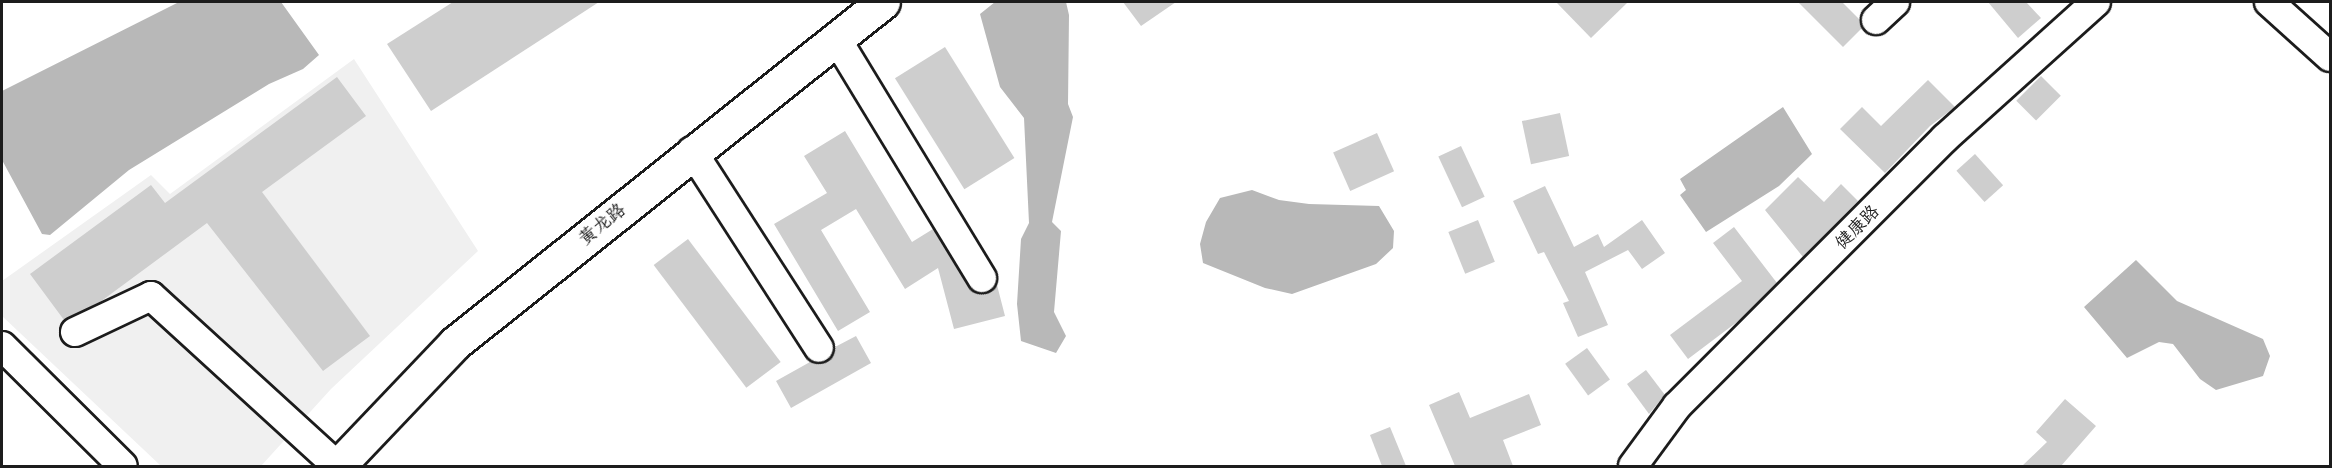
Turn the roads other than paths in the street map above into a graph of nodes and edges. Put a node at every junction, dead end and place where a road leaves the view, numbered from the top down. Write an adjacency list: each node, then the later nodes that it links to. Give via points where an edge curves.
1 (883, 2): 4 (main road, 黄龙路)
2 (2096, 2): 13 (street, 健康路, via 1945,138 1677,406)
3 (2269, 2): 5 (street)
4 (836, 38): 6 (main road, 黄龙路); 7 (street)
5 (2331, 57)
6 (692, 151): 10 (street); 12 (main road, 黄龙路, via 455,343)
7 (982, 278)
8 (75, 332): 12 (street, via 151,296)
9 (2, 346): 11 (street)
10 (819, 348)
11 (111, 462)
12 (337, 466)
13 (1633, 466)

